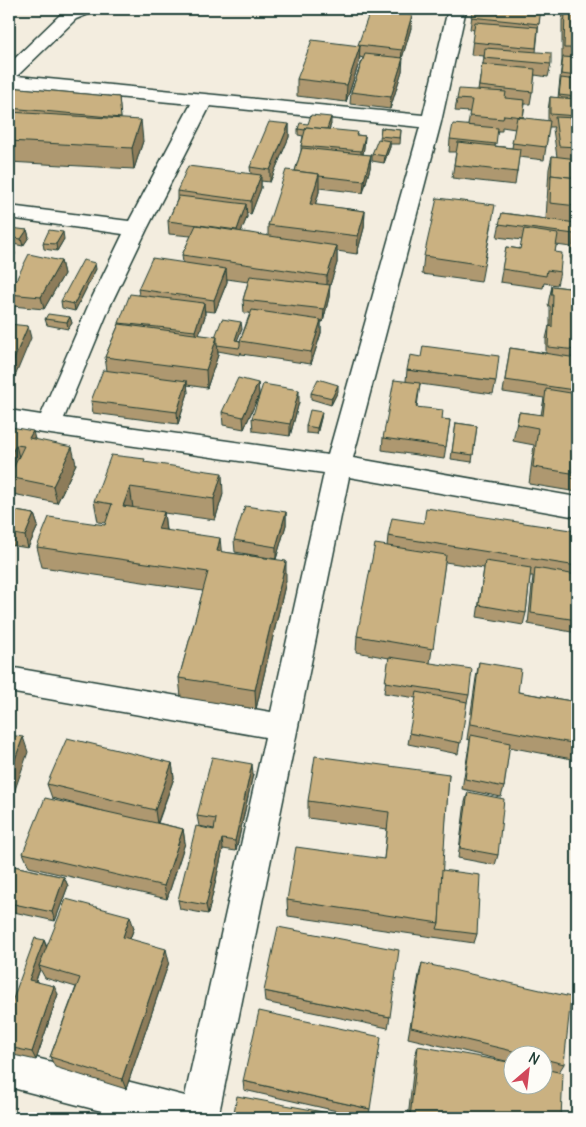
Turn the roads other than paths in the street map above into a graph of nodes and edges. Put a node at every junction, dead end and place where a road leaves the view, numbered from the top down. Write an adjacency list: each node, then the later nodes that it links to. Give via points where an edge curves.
1 (85, 9): 3 (street, via 70,15)
2 (457, 9): 6 (street)
3 (9, 74)
4 (9, 81): 5 (street)
5 (204, 99): 6 (street); 8 (street)
6 (431, 122): 11 (street)
7 (9, 212): 8 (street)
8 (136, 229): 10 (street)
9 (9, 419): 10 (street)
10 (49, 424): 11 (street)
11 (338, 466): 12 (street); 14 (street)
12 (577, 506)
13 (9, 679): 14 (street)
14 (282, 726): 16 (street)
15 (9, 1069): 16 (street)
16 (199, 1118)

